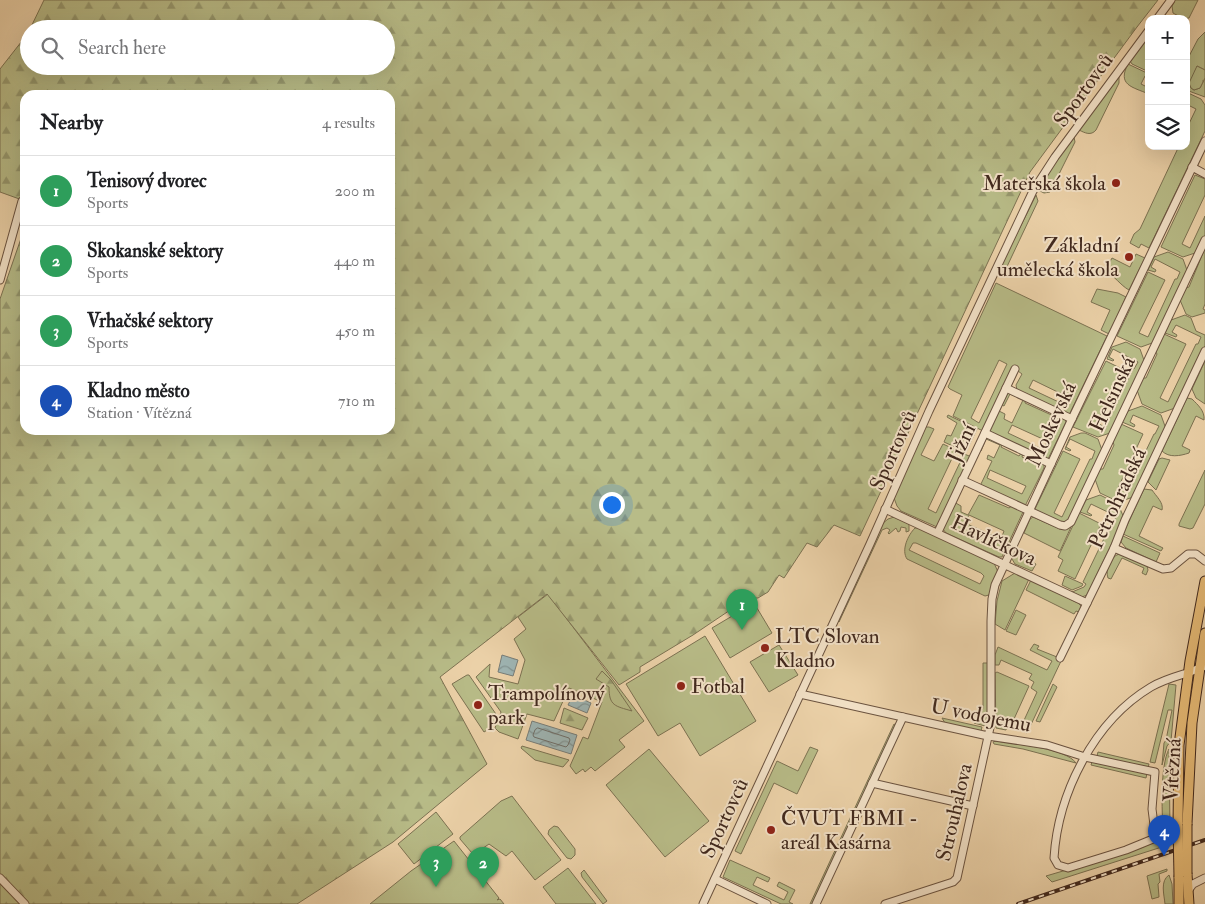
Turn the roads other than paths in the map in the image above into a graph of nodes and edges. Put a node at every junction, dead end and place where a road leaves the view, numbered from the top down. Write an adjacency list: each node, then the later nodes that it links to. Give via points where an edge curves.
1 (1171, 0): 2 (street)
2 (1160, 15)
3 (1145, 35): 17 (street, Sportovců, via 1033,191)
4 (1205, 141): 5 (street, Moskevská)
5 (1192, 167): 6 (street); 13 (street, Moskevská)
6 (1205, 174)
7 (20, 208): 9 (street)
8 (1205, 240): 18 (street, Helsinská, via 1072,520 1062,526)
9 (0, 280)
10 (1205, 351): 20 (street, Petrohradská)
11 (1015, 369): 12 (street, Jižní)
12 (1006, 388): 13 (street); 14 (street, Jižní)
13 (1072, 419): 15 (street, Moskevská)
14 (985, 433): 15 (street); 16 (street, Jižní)
15 (1051, 464): 18 (street, Moskevská)
16 (962, 480): 18 (street); 19 (street, Jižní)
17 (885, 509): 19 (street, Havlíčkova); 29 (street, Sportovců)
18 (1029, 511): 22 (street, Moskevská)
19 (938, 532): 22 (street, Havlíčkova)
20 (1114, 548): 21 (street, via 1164,569 1171,568 1188,554 1196,554); 24 (street, Petrohradská)
21 (1205, 560)
22 (1004, 564): 24 (street, Havlíčkova); 31 (street, Moskevská, via 992,600 991,723)
23 (1205, 581): 28 (main road, Vítězná)
24 (1087, 603): 26 (street, Petrohradská)
25 (1205, 633): 27 (main road, Vítězná)
26 (1060, 658)
27 (1202, 667): 28 (street); 36 (main road, Vítězná)
28 (1188, 673): 32 (street, via 1161,681 1134,699); 36 (main road, Vítězná, via 1179,745)
29 (800, 694): 30 (street, U vodojemu); 40 (street, Sportovců)
30 (903, 717): 31 (street, U vodojemu); 34 (street)
31 (988, 736): 32 (street, U vodojemu, via 1047,745); 35 (street, Strouhalova)
32 (1085, 757): 33 (street, U vodojemu); 33 (street, Vítězná, via 1063,808 1054,856 1057,864 1066,868 1151,840 1155,831 1152,809)
33 (1155, 772)
34 (872, 783): 35 (street); 45 (street)
35 (973, 806): 46 (street, Strouhalova, via 955,881)
36 (1182, 825): 37 (main road, Vítězná, bridge)
37 (1183, 876): 41 (main road); 47 (main road)
38 (0, 878): 42 (street)
39 (1205, 878): 41 (street, via 1193,884)
40 (715, 879): 43 (street, Sportovců); 44 (street)
41 (1188, 892): 48 (main road)
42 (24, 904)
43 (703, 904)
44 (767, 904)
45 (816, 904)
46 (885, 904)
47 (1179, 904)
48 (1189, 904)

